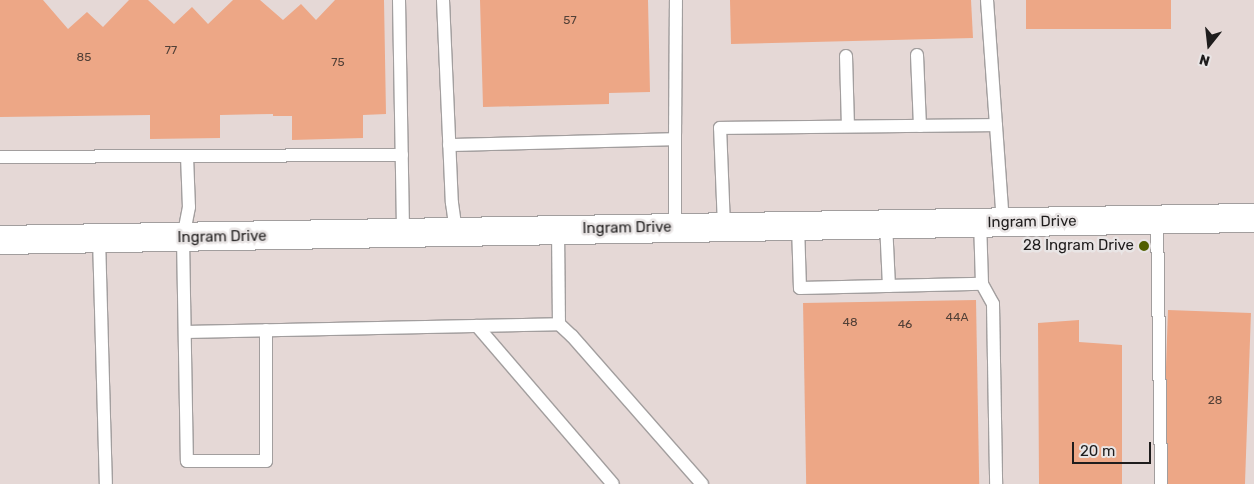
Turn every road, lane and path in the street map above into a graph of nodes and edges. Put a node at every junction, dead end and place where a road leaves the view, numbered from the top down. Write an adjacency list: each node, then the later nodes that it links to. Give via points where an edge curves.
1 (398, 0): 12 (lane)
2 (443, 0): 11 (lane)
3 (676, 0): 10 (lane)
4 (987, 0): 7 (lane)
5 (917, 55): 9 (lane)
6 (846, 56): 8 (lane)
7 (996, 125): 9 (lane); 17 (lane)
8 (848, 126): 9 (lane); 20 (lane, via 720,128)
9 (920, 126)
10 (675, 139): 11 (lane); 21 (lane)
11 (449, 145): 23 (lane)
12 (402, 155): 13 (lane); 24 (lane)
13 (187, 156): 14 (lane); 26 (lane, via 188,207)
14 (0, 157)
15 (1254, 218): 16 (street, Ingram Drive)
16 (1157, 220): 17 (street, Ingram Drive); 38 (lane)
17 (991, 222): 18 (street, Ingram Drive); 28 (lane)
18 (886, 223): 19 (street, Ingram Drive); 29 (lane)
19 (798, 225): 20 (street, Ingram Drive); 29 (lane, via 800,288)
20 (724, 226): 21 (street, Ingram Drive)
21 (675, 227): 22 (street, Ingram Drive)
22 (558, 230): 23 (street, Ingram Drive); 30 (lane)
23 (456, 231): 24 (street, Ingram Drive)
24 (403, 232): 26 (street, Ingram Drive)
25 (99, 238): 26 (street, Ingram Drive); 27 (street, Ingram Drive); 34 (lane)
26 (183, 238): 33 (lane)
27 (0, 240)
28 (982, 284): 29 (lane); 37 (lane, via 992,304)
29 (888, 286)
30 (559, 324): 31 (lane); 36 (lane)
31 (477, 326): 32 (lane); 35 (lane)
32 (266, 330): 33 (lane); 33 (lane, via 266,461 187,461)
33 (185, 332)
34 (106, 484)
35 (613, 484)
36 (702, 484)
37 (996, 484)
38 (1161, 484)

